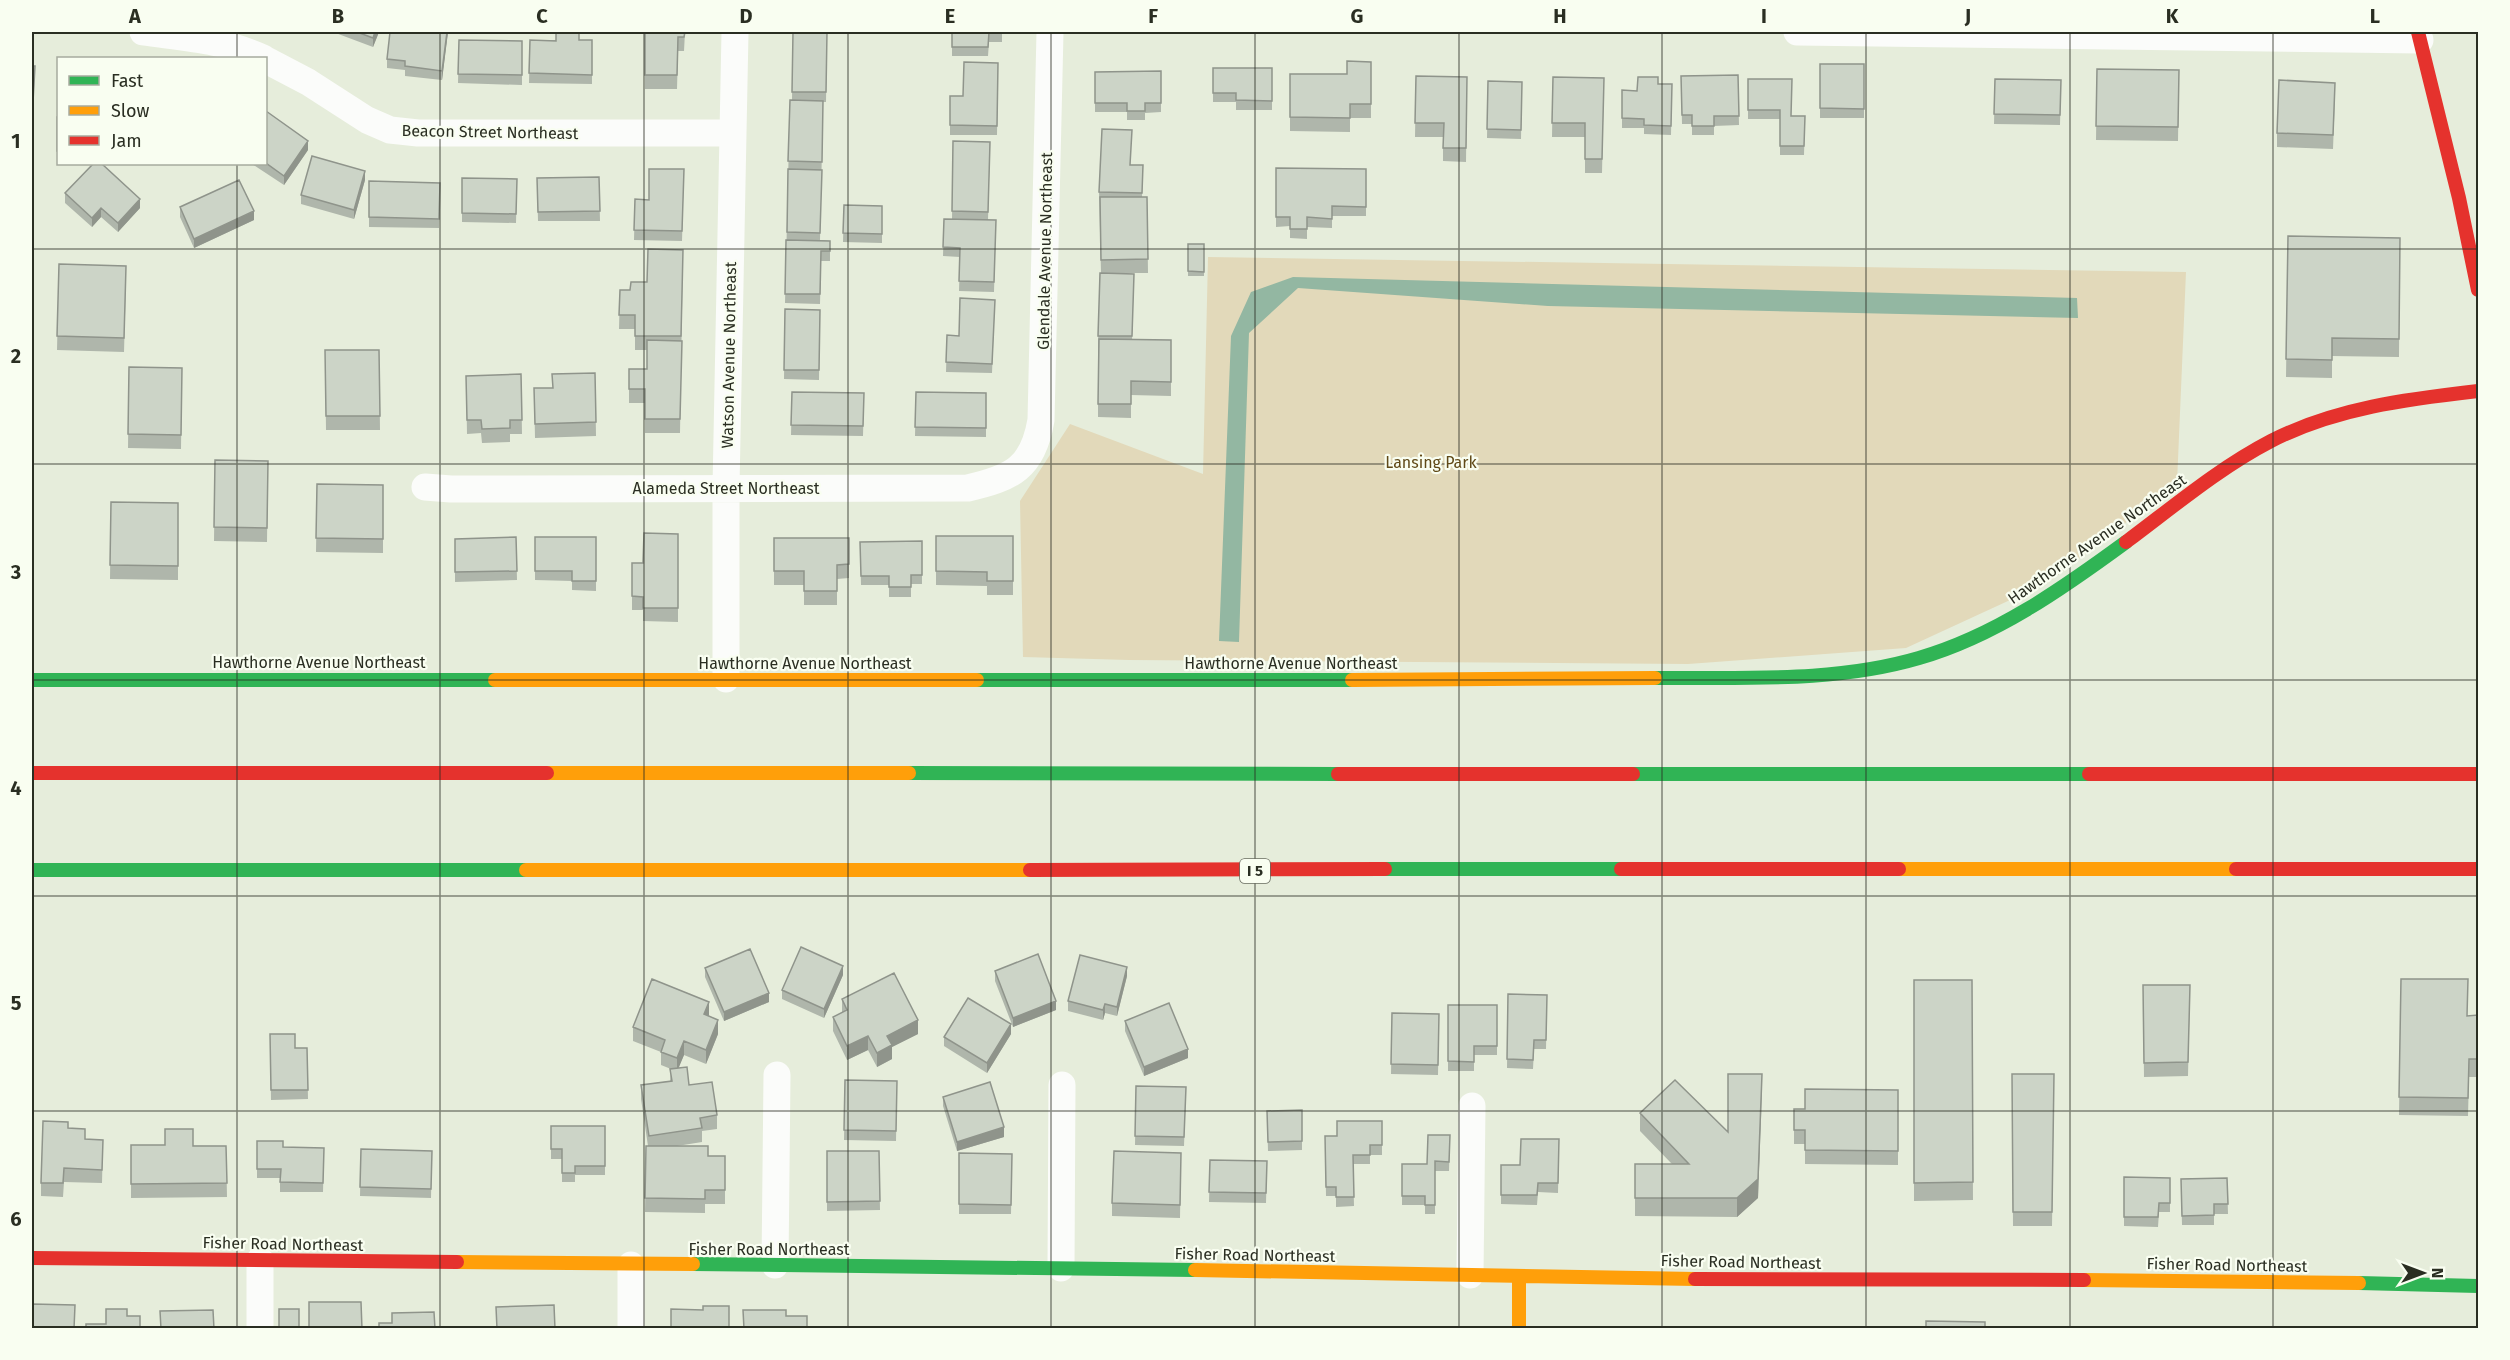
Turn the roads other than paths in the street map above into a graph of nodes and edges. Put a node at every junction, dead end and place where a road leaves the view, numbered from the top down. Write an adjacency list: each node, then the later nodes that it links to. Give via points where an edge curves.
1 (143, 32): 6 (street, Beacon Street Northeast)
2 (735, 32): 9 (street, Watson Avenue Northeast)
3 (1050, 32): 12 (street, Glendale Avenue Northeast, via 1041,420 1033,449)
4 (1797, 32): 5 (street)
5 (2419, 36): 10 (main road)
6 (187, 48): 7 (street, Beacon Street Northeast, via 213,40)
7 (260, 57)
8 (267, 61): 9 (street, Beacon Street Northeast, via 390,130 418,134)
9 (733, 133): 14 (street, Watson Avenue Northeast)
10 (2478, 290)
11 (2478, 391): 15 (main road, Hawthorne Avenue Northeast, via 2367,407 2289,433 2244,456 2022,613 1948,648 1873,669 1733,679)
12 (1021, 465): 14 (street, Alameda Street Northeast, via 1011,475 968,488)
13 (425, 487): 14 (street, Alameda Street Northeast)
14 (726, 488): 15 (street, Watson Avenue Northeast)
15 (726, 679): 16 (main road, Hawthorne Avenue Northeast)
16 (32, 680)
17 (32, 773): 18 (main road)
18 (2478, 774)
19 (2478, 869): 20 (main road, I 5)
20 (32, 870)
21 (777, 1075): 27 (street)
22 (1062, 1084): 28 (street)
23 (1473, 1106): 29 (street)
24 (32, 1258): 25 (main road, Fisher Road Northeast)
25 (260, 1260): 26 (main road, Fisher Road Northeast); 32 (street)
26 (632, 1265): 27 (main road, Fisher Road Northeast); 33 (street)
27 (775, 1265): 28 (main road, Fisher Road Northeast)
28 (1061, 1268): 29 (main road, Fisher Road Northeast)
29 (1470, 1275): 30 (main road, Fisher Road Northeast)
30 (1519, 1277): 31 (main road, Fisher Road Northeast); 34 (main road)
31 (2478, 1286)
32 (260, 1329)
33 (631, 1329)
34 (1519, 1329)

